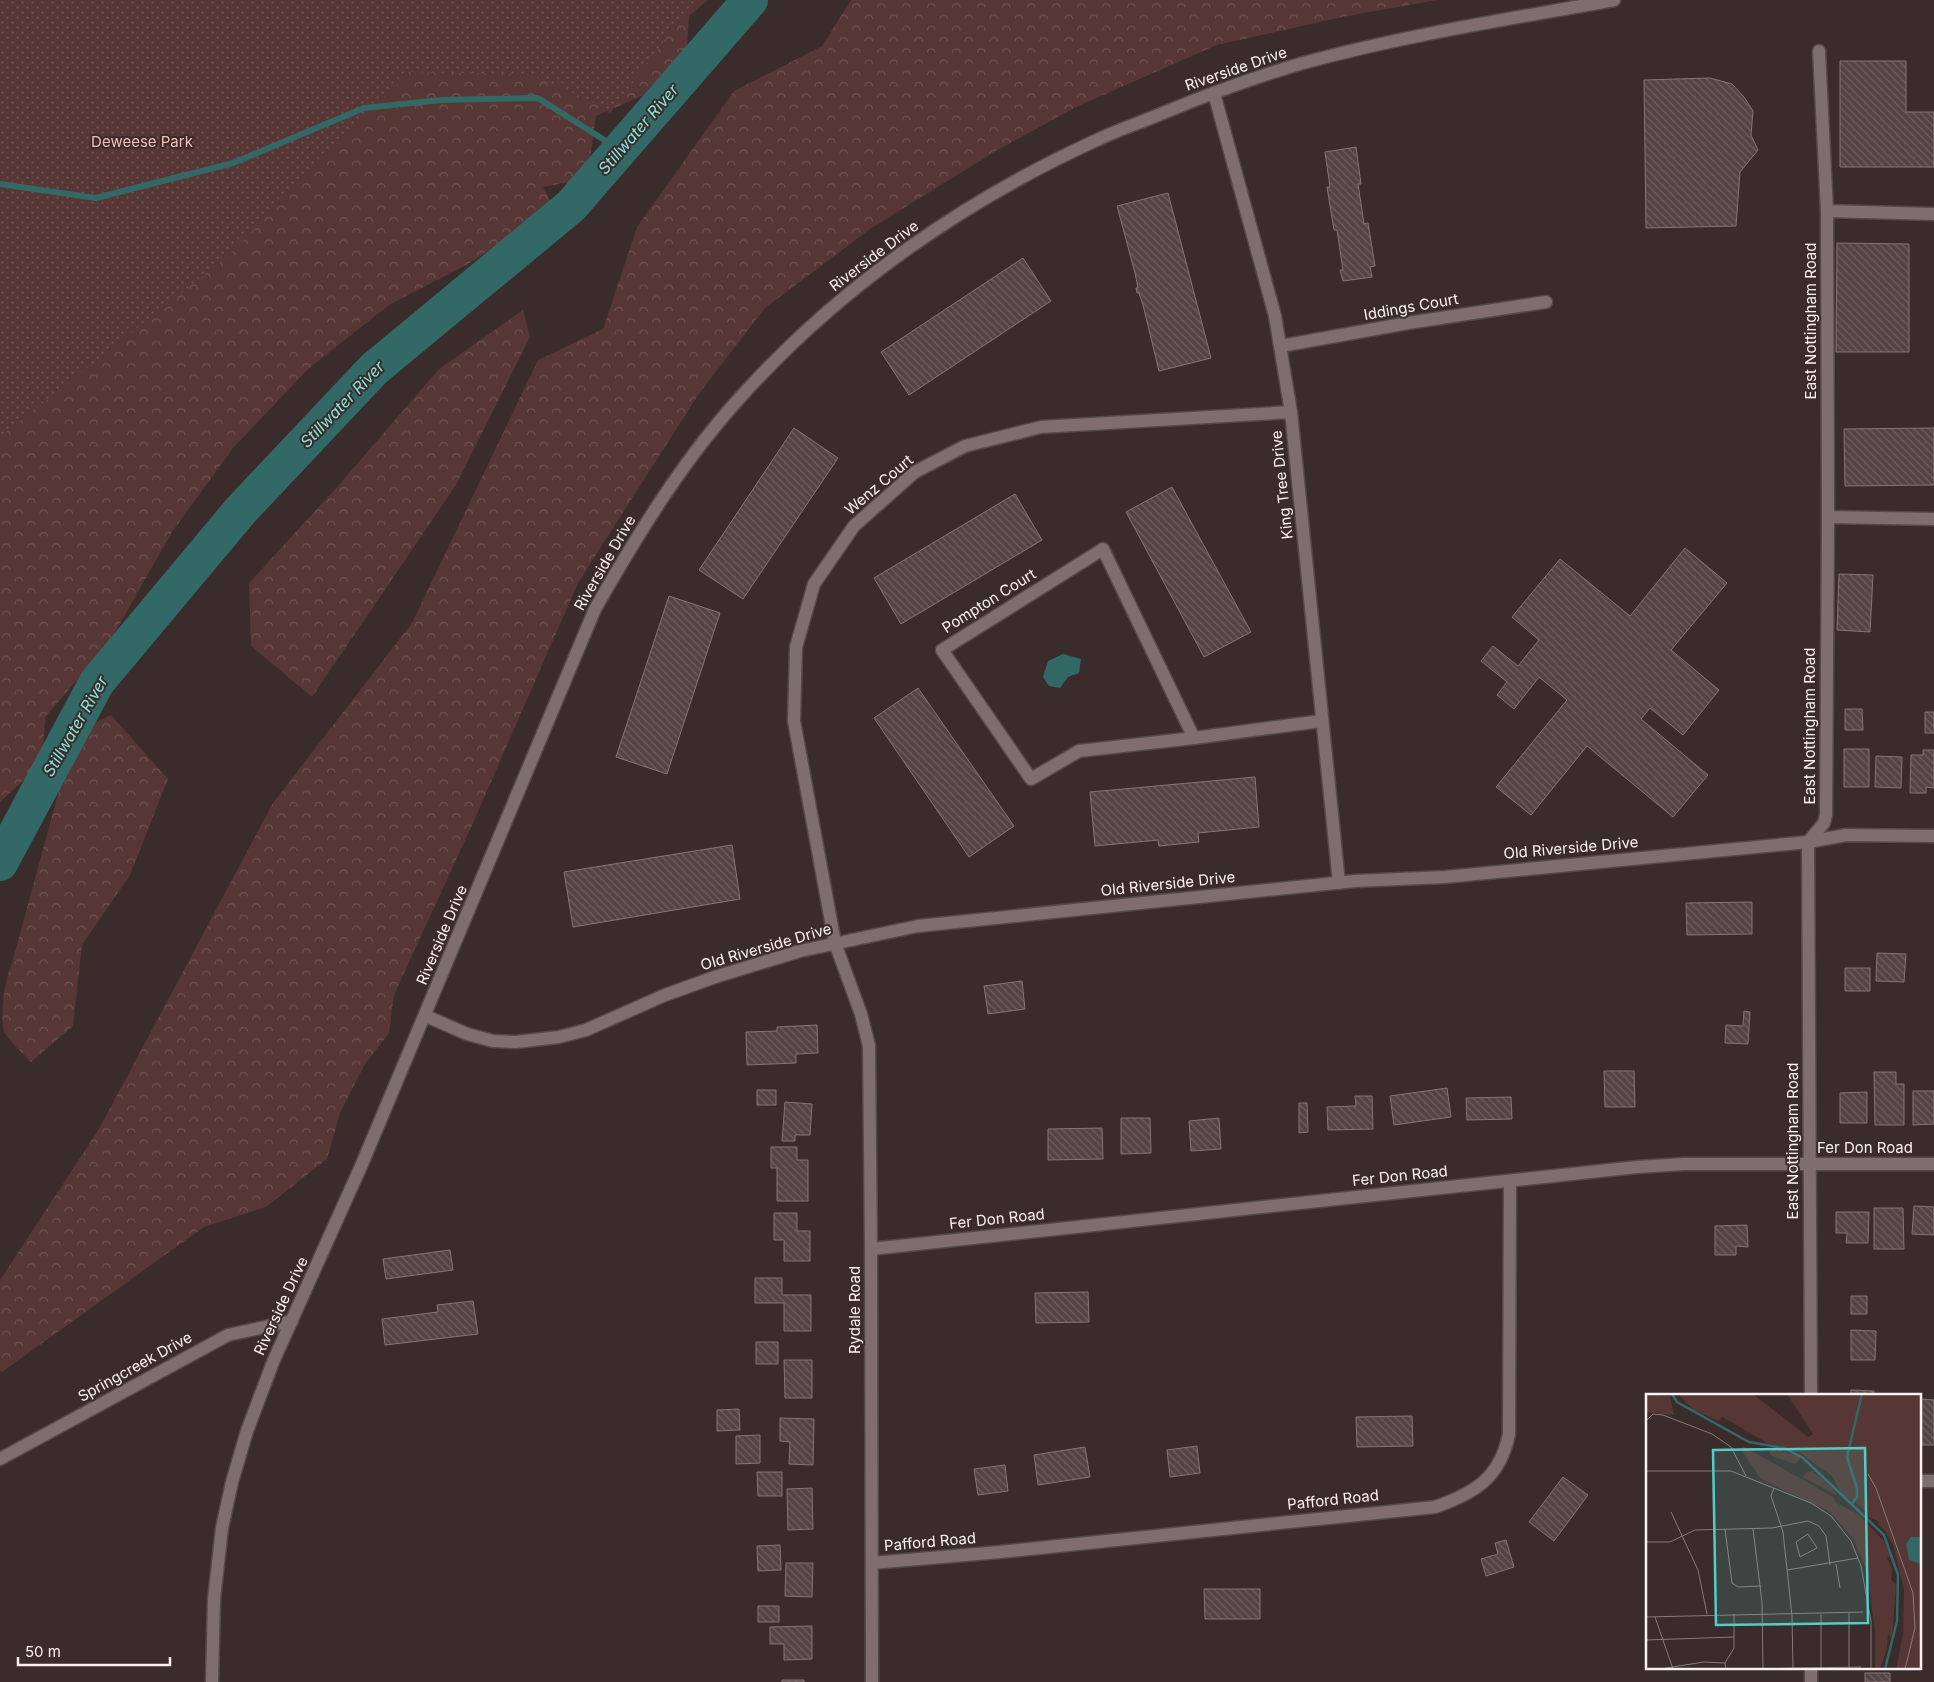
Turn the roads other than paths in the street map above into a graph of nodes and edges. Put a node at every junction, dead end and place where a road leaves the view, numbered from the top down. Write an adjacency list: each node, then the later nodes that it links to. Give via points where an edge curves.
1 (1614, 0): 3 (street, Riverside Drive, via 1450,29 1315,60)
2 (1819, 51): 4 (street, East Nottingham Road)
3 (1214, 93): 7 (street, King Tree Drive); 17 (street, Riverside Drive, via 1100,138 1024,176 925,236 872,273 808,328 746,390 682,468 595,609)
4 (1827, 210): 5 (street); 9 (street, East Nottingham Road)
5 (1934, 214)
6 (1546, 302): 7 (street, Iddings Court)
7 (1281, 346): 8 (street, King Tree Drive)
8 (1291, 412): 11 (street, King Tree Drive); 16 (street, Wenz Court, via 1041,427 965,446 915,472 854,526 814,584 796,647 794,721)
9 (1828, 517): 10 (street); 14 (street, East Nottingham Road, via 1826,815 1824,823)
10 (1934, 519)
11 (1321, 721): 12 (street, Pompton Court); 15 (street, King Tree Drive)
12 (1194, 738): 12 (street, Pompton Court, via 1079,751 1031,779 942,650 1103,549)
13 (1934, 836): 14 (street, Old Riverside Drive, via 1846,835)
14 (1808, 842): 15 (street, Old Riverside Drive, via 1444,877); 19 (street, East Nottingham Road)
15 (1339, 883): 16 (street, Old Riverside Drive, via 918,926)
16 (835, 943): 17 (street, Old Riverside Drive, via 715,977 586,1030 559,1037 493,1041 467,1034); 21 (street, Rydale Road, via 869,1046)
17 (426, 1016): 22 (street, Riverside Drive)
18 (1934, 1164): 19 (street, Fer Don Road)
19 (1809, 1165): 20 (street, Fer Don Road, via 1674,1164); 23 (street, East Nottingham Road)
20 (1510, 1181): 21 (street, Fer Don Road); 25 (street, Pafford Road, via 1509,1434 1502,1459 1492,1474 1471,1492 1435,1506)
21 (872, 1249): 25 (street, Rydale Road)
22 (292, 1321): 24 (street, Springcreek Drive, via 228,1335); 26 (street, Riverside Drive, via 253,1415 232,1482 222,1528 214,1600)
23 (1811, 1394)
24 (0, 1459)
25 (872, 1563): 27 (street, Rydale Road)
26 (212, 1682)
27 (872, 1682)

